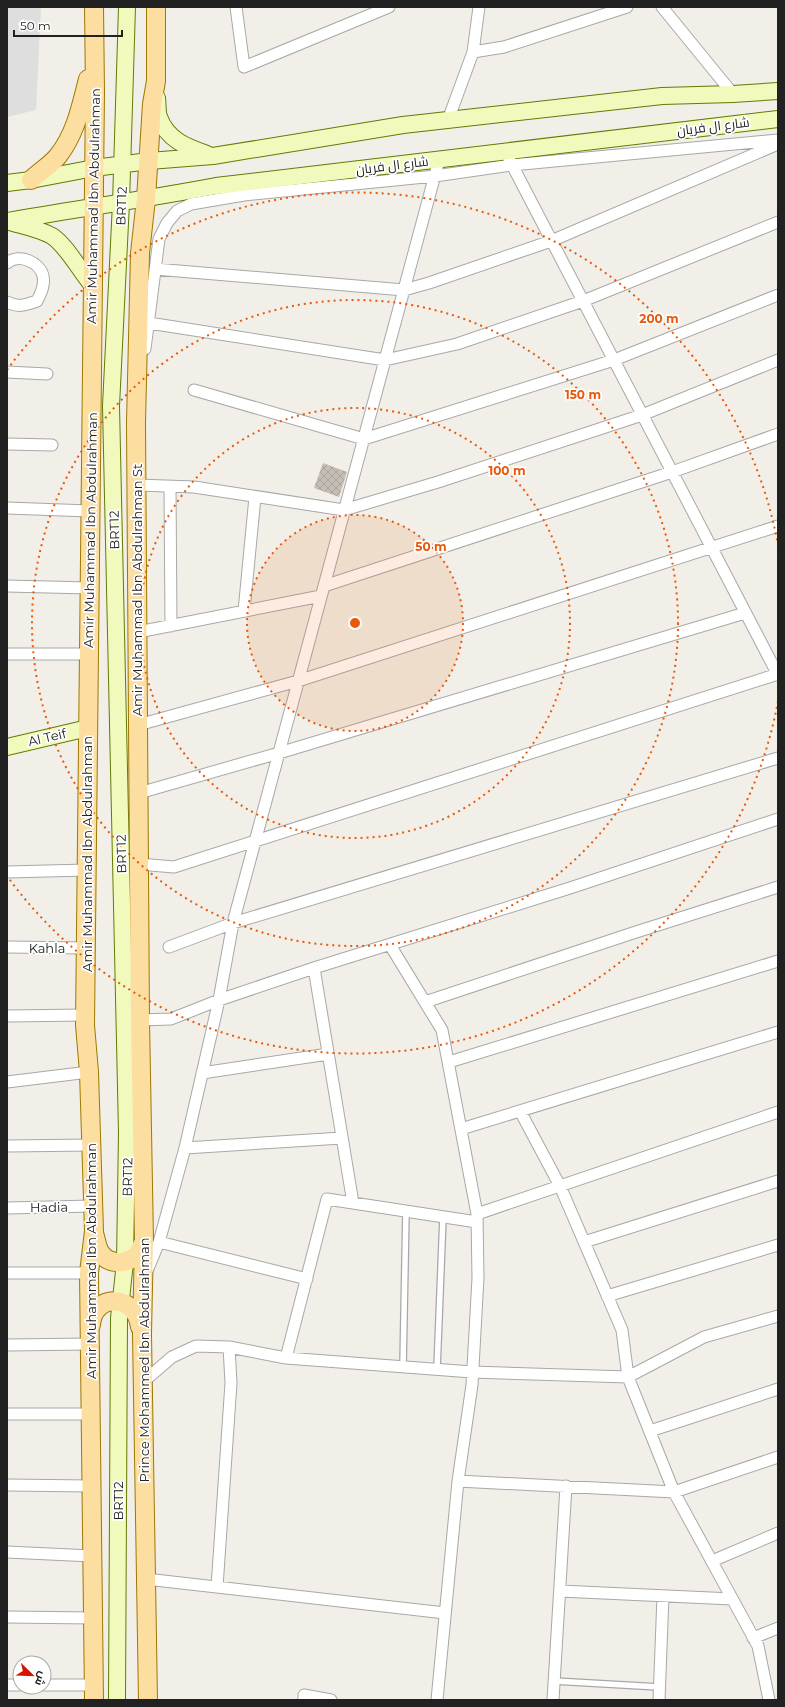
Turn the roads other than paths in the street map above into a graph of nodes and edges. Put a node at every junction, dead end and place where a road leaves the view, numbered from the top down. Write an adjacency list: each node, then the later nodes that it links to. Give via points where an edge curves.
1 (85, 7): 11 (street)
2 (94, 7): 11 (main road, Amir Muhammad Ibn Abdulrahman)
3 (127, 7): 23 (main road, BRT12)
4 (156, 7): 12 (main road, Amir Muhammad Ibn Abdulrahman St)
5 (236, 7): 6 (street, via 244,67)
6 (389, 7)
7 (478, 7): 10 (street)
8 (627, 7): 10 (street, via 504,47)
9 (662, 7): 14 (street)
10 (473, 52): 16 (street)
11 (94, 54): 24 (main road, Amir Muhammad Ibn Abdulrahman); 26 (main road, via 77,122 70,139 58,157)
12 (156, 81): 19 (main road, via 159,117 167,131 175,141); 22 (main road, Amir Muhammad Ibn Abdulrahman St)
13 (778, 91): 14 (main road)
14 (732, 94): 16 (main road, via 662,96)
15 (778, 118): 20 (main road, شارع ال فريان)
16 (448, 120): 19 (main road)
17 (778, 140): 20 (street)
18 (778, 144): 35 (street)
19 (213, 156): 22 (main road)
20 (508, 158): 21 (main road, شارع ال فريان); 25 (street); 35 (street)
21 (439, 160): 25 (street); 27 (main road, شارع ال فريان)
22 (149, 161): 23 (main road); 30 (main road, Amir Muhammad Ibn Abdulrahman St)
23 (122, 164): 24 (main road); 31 (main road, BRT12)
24 (94, 168): 26 (main road); 32 (main road, Amir Muhammad Ibn Abdulrahman)
25 (435, 176): 29 (street); 39 (street)
26 (30, 180): 28 (main road)
27 (267, 180): 29 (main road); 30 (main road, شارع ال فريان)
28 (7, 183)
29 (244, 195): 37 (street, via 191,204 177,212 159,238)
30 (146, 199): 31 (main road, شارع ال فريان); 51 (main road, Amir Muhammad Ibn Abdulrahman St, via 140,253)
31 (121, 203): 32 (main road, شارع ال فريان); 125 (main road, BRT12, via 112,406 128,1132)
32 (93, 206): 33 (main road, شارع ال فريان); 38 (main road, Amir Muhammad Ibn Abdulrahman)
33 (7, 221): 38 (main road, via 52,236)
34 (778, 222): 41 (street)
35 (552, 241): 39 (street); 41 (street)
36 (7, 263): 42 (street, via 10,260 27,260 36,264 43,276 42,289 37,301 24,306)
37 (155, 269): 39 (street); 43 (street)
38 (92, 285): 62 (main road, Amir Muhammad Ibn Abdulrahman)
39 (404, 290): 44 (street)
40 (778, 295): 45 (street)
41 (583, 302): 44 (street, via 457,344); 45 (street)
42 (10, 305)
43 (148, 323): 44 (street); 51 (street)
44 (385, 360): 53 (street)
45 (614, 360): 50 (street); 53 (street)
46 (778, 360): 50 (street)
47 (7, 372): 48 (street)
48 (47, 374)
49 (194, 390): 53 (street)
50 (642, 415): 56 (street); 61 (street)
51 (136, 423): 57 (main road, Amir Muhammad Ibn Abdulrahman St)
52 (778, 434): 56 (street)
53 (364, 439): 61 (street)
54 (7, 444): 55 (street)
55 (52, 445)
56 (672, 472): 64 (street); 67 (street)
57 (137, 485): 58 (street); 71 (main road, Amir Muhammad Ibn Abdulrahman St)
58 (170, 486): 59 (street); 70 (street)
59 (255, 497): 61 (street); 68 (street)
60 (7, 508): 62 (street)
61 (344, 510): 67 (street)
62 (90, 511): 66 (main road, Amir Muhammad Ibn Abdulrahman)
63 (778, 526): 64 (street)
64 (712, 548): 69 (street); 75 (street)
65 (7, 586): 66 (street)
66 (89, 588): 73 (main road, Amir Muhammad Ibn Abdulrahman)
67 (323, 591): 68 (street); 75 (street)
68 (244, 612): 70 (street)
69 (745, 612): 74 (street); 79 (street)
70 (171, 626): 71 (street)
71 (138, 632): 76 (main road, Amir Muhammad Ibn Abdulrahman St)
72 (7, 654): 73 (street)
73 (89, 654): 77 (main road, Amir Muhammad Ibn Abdulrahman)
74 (778, 674): 83 (street)
75 (298, 681): 76 (street); 79 (street)
76 (138, 725): 81 (main road, Amir Muhammad Ibn Abdulrahman St)
77 (88, 728): 78 (main road, Al Teif); 85 (main road, Amir Muhammad Ibn Abdulrahman)
78 (7, 747)
79 (279, 752): 81 (street); 83 (street)
80 (778, 758): 88 (street)
81 (139, 793): 84 (main road, Amir Muhammad Ibn Abdulrahman St)
82 (778, 819): 89 (street)
83 (255, 841): 84 (street, via 174,867); 88 (street)
84 (139, 864): 99 (main road, Amir Muhammad Ibn Abdulrahman St)
85 (87, 870): 86 (street); 92 (main road, Amir Muhammad Ibn Abdulrahman)
86 (7, 872)
87 (778, 886): 96 (street)
88 (232, 923): 90 (street); 95 (street)
89 (390, 945): 94 (street); 96 (street)
90 (169, 947)
91 (7, 948): 92 (street, Kahla)
92 (86, 948): 97 (main road, Amir Muhammad Ibn Abdulrahman)
93 (778, 961): 102 (street)
94 (314, 968): 95 (street); 101 (street)
95 (219, 1000): 99 (street, via 171,1019); 104 (street)
96 (425, 1002): 102 (street, via 442,1030)
97 (86, 1015): 98 (street); 103 (main road, Amir Muhammad Ibn Abdulrahman)
98 (7, 1016)
99 (140, 1020): 122 (main road, Prince Mohammed Ibn Abdulrahman)
100 (778, 1032): 106 (street)
101 (328, 1054): 104 (street); 109 (street)
102 (448, 1062): 108 (street)
103 (89, 1072): 105 (street); 110 (main road, Amir Muhammad Ibn Abdulrahman)
104 (202, 1073): 112 (street)
105 (7, 1082)
106 (520, 1112): 108 (street); 114 (street)
107 (778, 1112): 114 (street)
108 (462, 1129): 120 (street)
109 (342, 1138): 112 (street); 115 (street)
110 (92, 1145): 111 (street); 116 (main road, Amir Muhammad Ibn Abdulrahman)
111 (7, 1146)
112 (185, 1148): 122 (street)
113 (778, 1182): 123 (street)
114 (560, 1186): 120 (street); 123 (street)
115 (353, 1204): 118 (street); 128 (street, via 327,1199)
116 (92, 1206): 117 (street, Hadia); 121 (main road, Amir Muhammad Ibn Abdulrahman)
117 (7, 1208)
118 (406, 1211): 119 (street); 137 (lane)
119 (443, 1217): 120 (street); 138 (lane)
120 (477, 1218): 139 (street, via 478,1278)
121 (94, 1231): 125 (main road, via 100,1252 118,1263); 126 (main road, Amir Muhammad Ibn Abdulrahman)
122 (152, 1241): 125 (main road); 128 (street); 132 (main road, Prince Mohammed Ibn Abdulrahman, via 144,1277)
123 (584, 1242): 129 (street)
124 (778, 1245): 129 (street)
125 (125, 1262): 130 (main road, BRT12)
126 (89, 1272): 127 (street); 133 (main road, Amir Muhammad Ibn Abdulrahman)
127 (7, 1273)
128 (307, 1279): 136 (street)
129 (607, 1296): 140 (street, via 622,1330)
130 (120, 1302): 132 (main road, via 128,1304 137,1314); 133 (main road, via 108,1302 97,1309 91,1321); 171 (main road, BRT12)
131 (778, 1316): 140 (street, via 704,1337)
132 (142, 1334): 141 (main road, Prince Mohammed Ibn Abdulrahman)
133 (89, 1339): 134 (street); 144 (main road, Amir Muhammad Ibn Abdulrahman)
134 (7, 1345)
135 (229, 1347): 136 (street); 141 (street, via 196,1346 172,1357); 157 (street, via 231,1383)
136 (286, 1358): 137 (street)
137 (403, 1367): 138 (street)
138 (437, 1369): 139 (street)
139 (472, 1372): 140 (street); 147 (street)
140 (628, 1377): 145 (street)
141 (143, 1382): 156 (main road, Prince Mohammed Ibn Abdulrahman)
142 (778, 1389): 145 (street)
143 (7, 1414): 144 (street)
144 (90, 1414): 149 (main road, Amir Muhammad Ibn Abdulrahman)
145 (650, 1431): 151 (street)
146 (778, 1457): 151 (street)
147 (458, 1481): 150 (street); 161 (street)
148 (7, 1485): 149 (street)
149 (92, 1486): 154 (main road, Amir Muhammad Ibn Abdulrahman)
150 (566, 1486): 151 (street); 158 (street)
151 (674, 1492): 155 (street)
152 (778, 1533): 155 (street)
153 (7, 1552): 154 (street)
154 (92, 1556): 163 (main road, Amir Muhammad Ibn Abdulrahman)
155 (712, 1561): 160 (street)
156 (146, 1579): 157 (street); 172 (main road, Prince Mohammed Ibn Abdulrahman)
157 (217, 1587): 161 (street)
158 (560, 1591): 159 (street); 166 (street)
159 (663, 1596): 160 (street); 168 (street)
160 (732, 1599): 165 (street)
161 (445, 1614): 175 (street)
162 (7, 1617): 163 (street)
163 (93, 1618): 169 (main road, Amir Muhammad Ibn Abdulrahman)
164 (778, 1628): 165 (street)
165 (753, 1638): 178 (street, via 758,1646)
166 (554, 1681): 168 (lane); 176 (street)
167 (52, 1686): 169 (street)
168 (659, 1686): 177 (street)
169 (94, 1693)
170 (778, 1697): 178 (street)
171 (117, 1700)
172 (148, 1700)
173 (304, 1700): 174 (street, via 304,1695)
174 (331, 1700)
175 (437, 1700)
176 (553, 1700)
177 (659, 1700)
178 (769, 1700)

